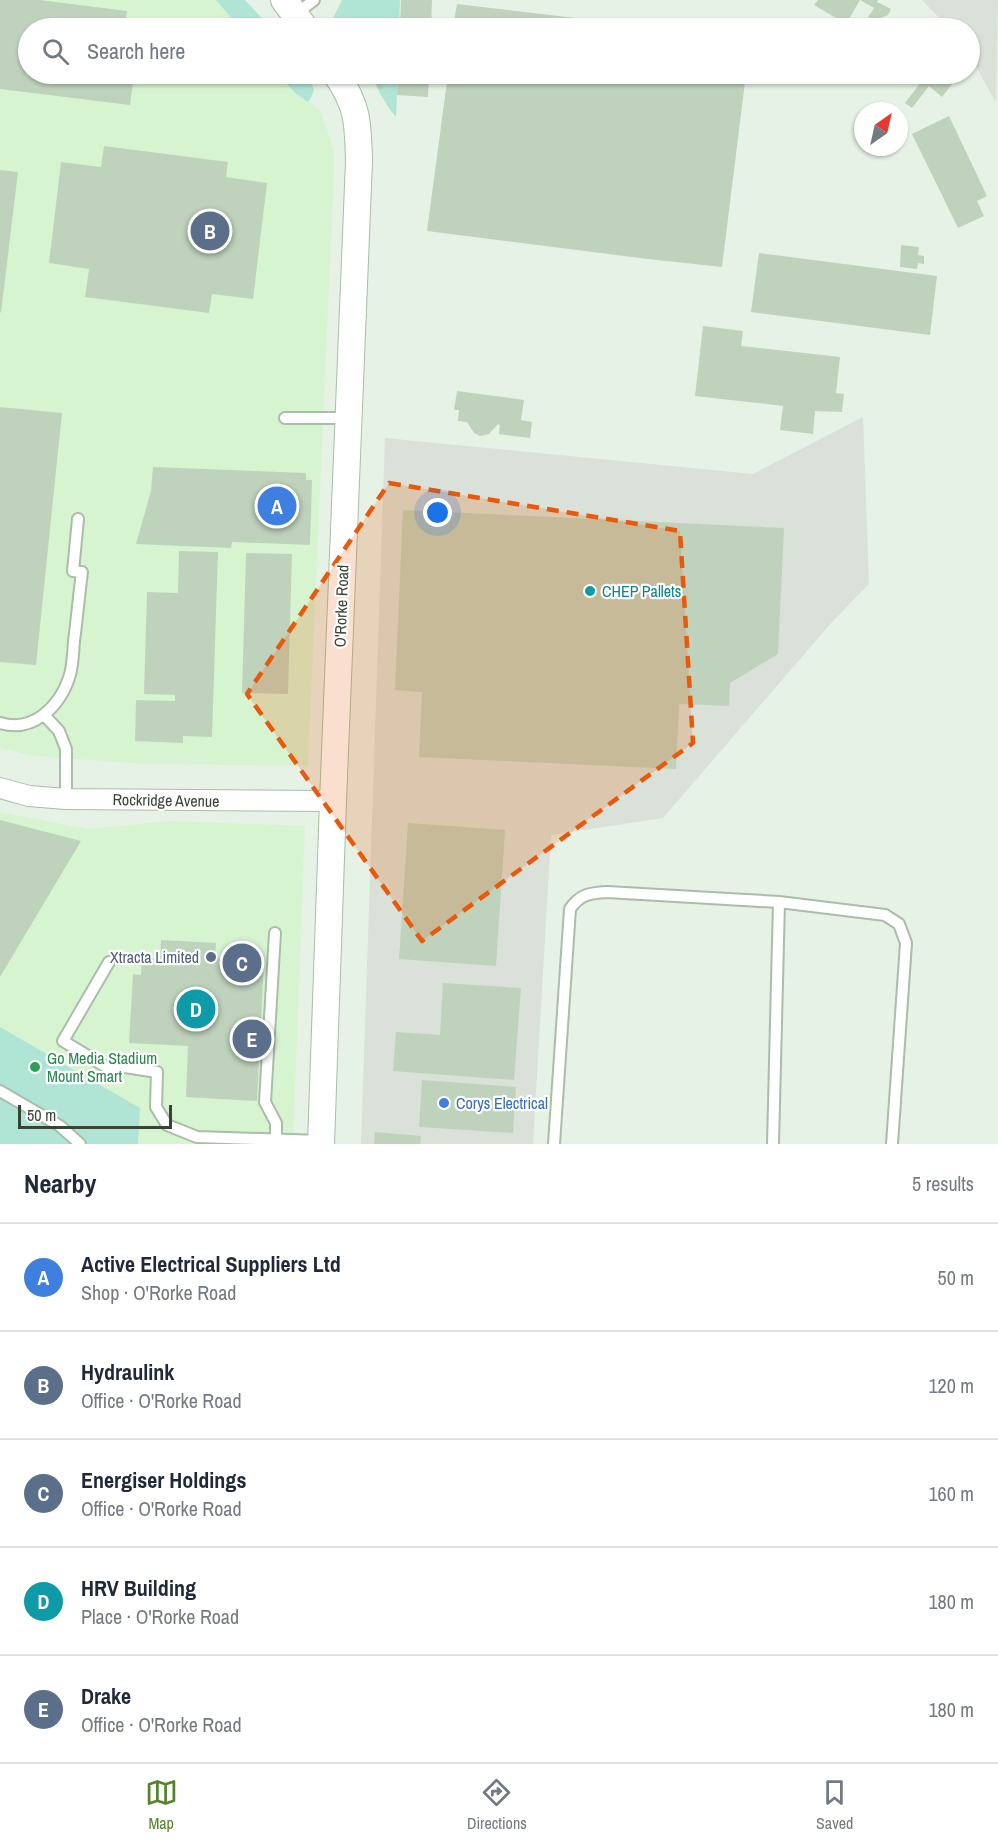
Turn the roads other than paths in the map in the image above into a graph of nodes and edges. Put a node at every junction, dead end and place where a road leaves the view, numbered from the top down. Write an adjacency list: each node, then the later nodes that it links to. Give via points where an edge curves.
1 (342, 84): 3 (street, O'Rorke Road, via 351,98 359,137)
2 (285, 418): 3 (lane)
3 (348, 418): 9 (street, O'Rorke Road)
4 (78, 519): 5 (lane, via 73,571 82,572 70,675 63,693)
5 (44, 715): 6 (lane, via 28,724); 8 (lane, via 58,731 66,749)
6 (0, 723)
7 (0, 788): 8 (street, Rockridge Avenue, via 29,796)
8 (66, 799): 9 (street, Rockridge Avenue)
9 (333, 801): 15 (street, O'Rorke Road)
10 (779, 902): 17 (lane, via 607,892 588,893 577,900 570,909); 18 (lane); 19 (lane, via 885,915 899,924 906,943)
11 (275, 933): 14 (lane, via 265,1102 276,1123)
12 (109, 962): 14 (lane, via 63,1041 108,1068 157,1072 156,1107 167,1125 197,1137)
13 (0, 1091): 16 (lane, via 60,1126)
14 (276, 1139): 15 (lane)
15 (321, 1143)
16 (80, 1144)
17 (554, 1144)
18 (773, 1144)
19 (892, 1144)

